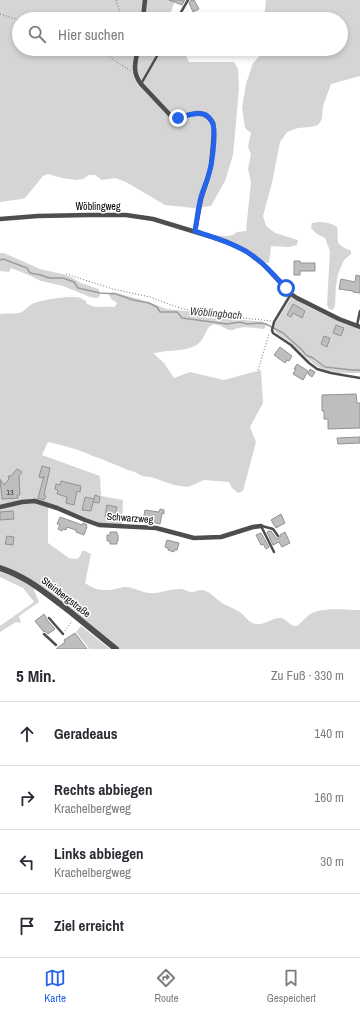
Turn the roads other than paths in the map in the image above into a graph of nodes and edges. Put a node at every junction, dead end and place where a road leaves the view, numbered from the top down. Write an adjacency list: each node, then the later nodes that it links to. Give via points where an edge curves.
1 (145, 0): 3 (street)
2 (188, 0): 4 (lane)
3 (144, 12)
4 (181, 12)
5 (137, 56): 7 (street, via 134,73)
6 (156, 56): 7 (lane)
7 (141, 84): 9 (street, via 172,117 198,113 210,118 213,123 210,166)
8 (0, 219): 9 (street, Wöblingweg, via 126,215 153,219)
9 (195, 231): 10 (street, Wöblingweg, via 246,251 263,264)
10 (291, 294): 12 (street, Wöblingweg, via 339,319); 13 (lane, via 272,326 275,335 291,345 318,369)
11 (360, 311): 12 (lane)
12 (359, 326)
13 (360, 378)
14 (0, 507): 15 (street, Schwarzweg, via 35,501 99,525 156,528 194,538 221,537)
15 (261, 526): 16 (lane, via 273,529); 17 (lane)
16 (278, 536)
17 (274, 552)
18 (0, 568): 23 (street, Steinbergstraße, via 45,592)
19 (49, 618): 21 (lane)
20 (44, 634): 22 (lane)
21 (63, 634)
22 (56, 645)
23 (116, 649)

